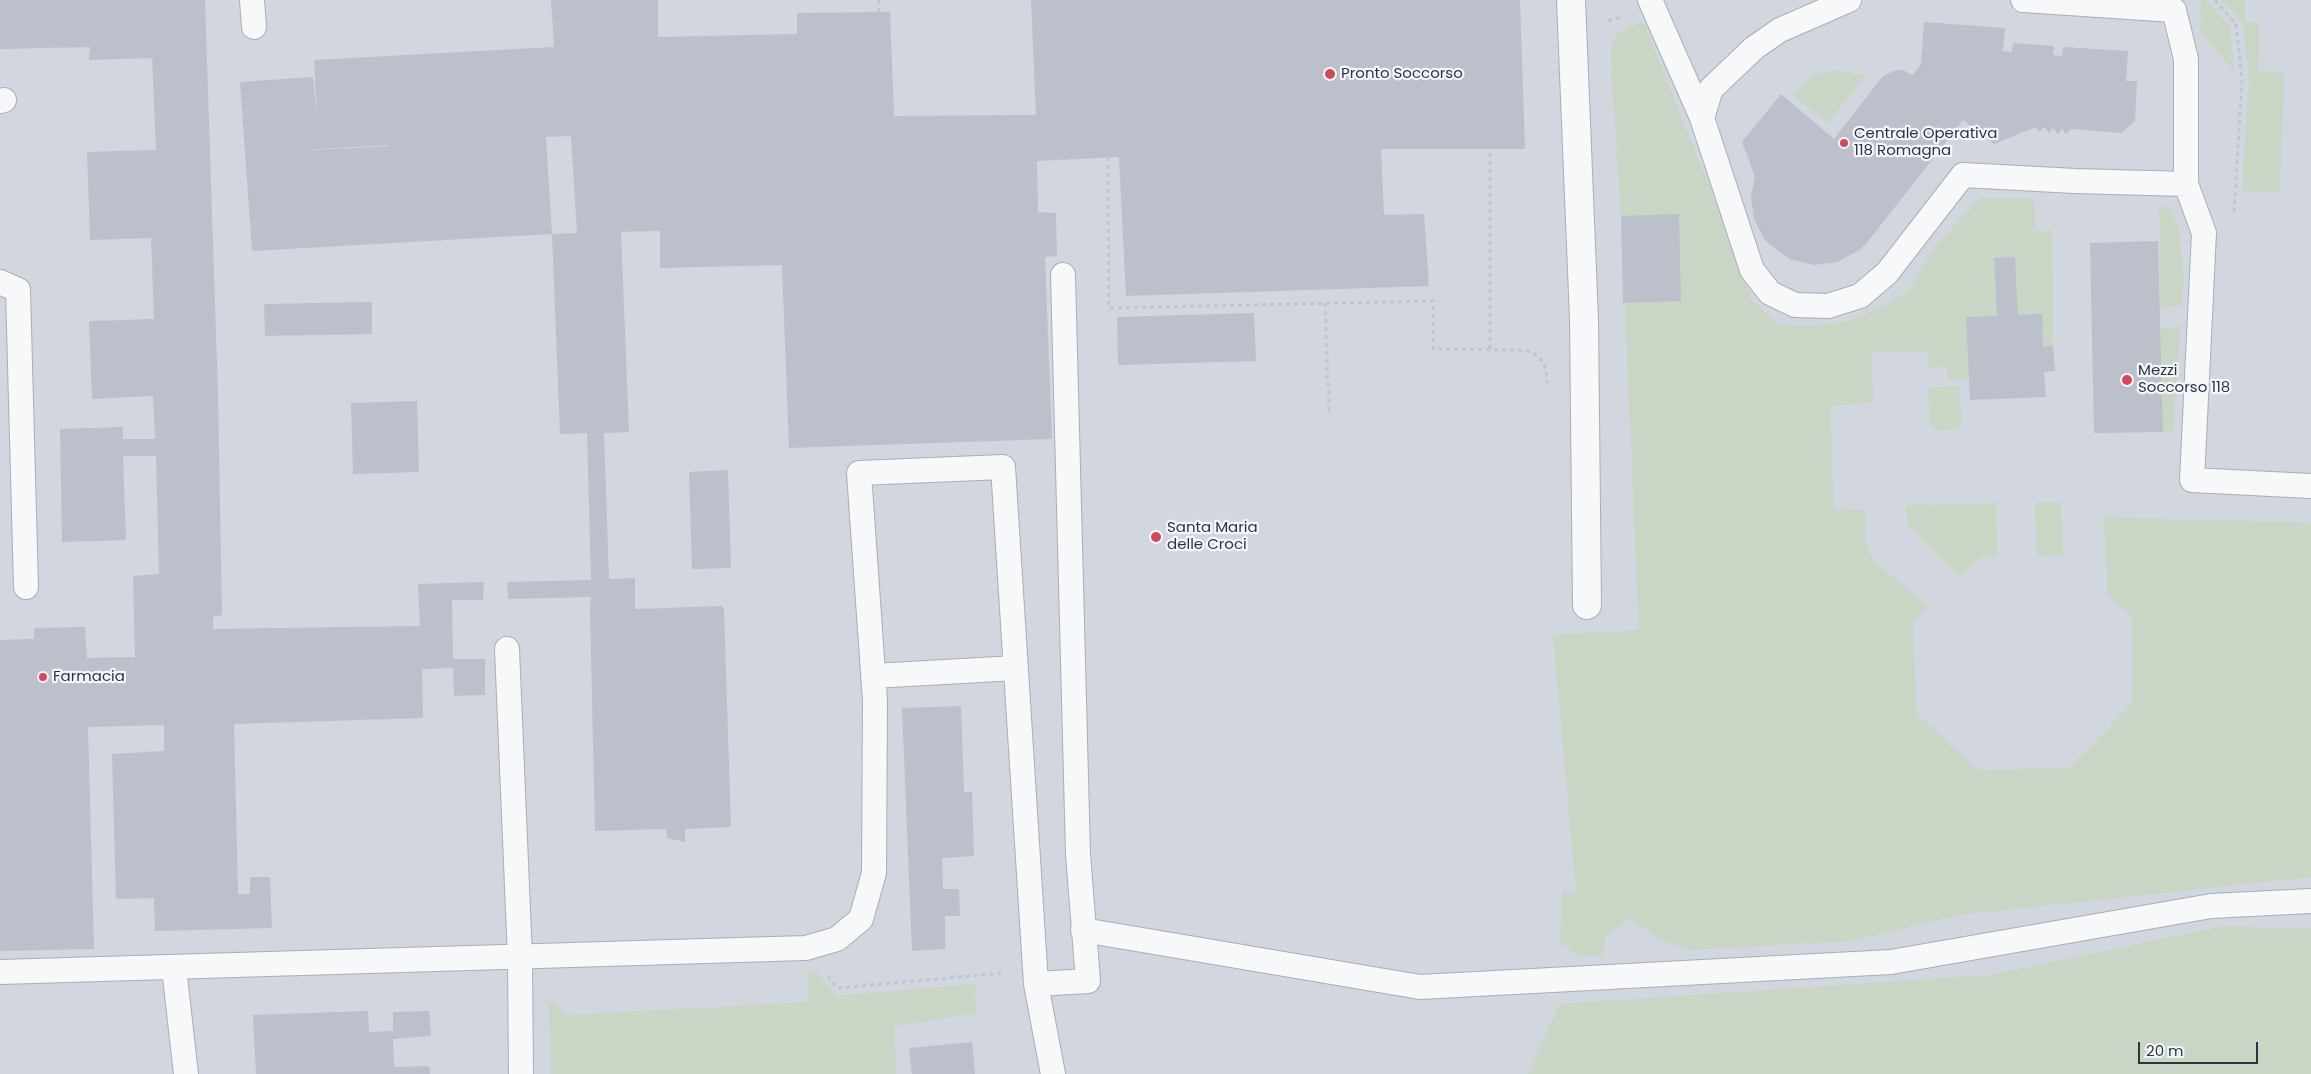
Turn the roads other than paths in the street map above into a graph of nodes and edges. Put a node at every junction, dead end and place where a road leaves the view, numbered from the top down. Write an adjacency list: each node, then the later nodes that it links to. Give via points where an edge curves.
1 (252, 0): 6 (lane)
2 (1571, 0): 13 (street, via 1584,319)
3 (1650, 0): 7 (lane)
4 (1849, 0): 7 (lane, via 1780,30 1754,48 1711,90)
5 (2023, 0): 8 (lane, via 2174,10 2186,59)
6 (254, 27)
7 (1702, 118): 8 (lane, via 1752,270 1770,293 1796,305 1828,306 1860,296 1887,273 1963,175)
8 (2186, 184): 11 (lane, via 2204,233 2192,480)
9 (1062, 275): 18 (lane, via 1078,854)
10 (0, 282): 12 (lane, via 18,290)
11 (2311, 486)
12 (26, 587)
13 (1587, 605)
14 (506, 649): 19 (lane)
15 (1016, 668): 16 (lane); 16 (lane, via 1003,467 859,474); 22 (lane)
16 (873, 676): 19 (lane, via 874,873 861,918 837,939 806,948)
17 (2311, 901): 18 (lane, via 2211,906 1891,962 1420,987)
18 (1083, 930): 22 (lane, via 1088,981)
19 (520, 958): 20 (lane); 24 (lane)
20 (174, 968): 21 (lane); 23 (lane)
21 (0, 972)
22 (1035, 977): 25 (lane)
23 (186, 1074)
24 (521, 1074)
25 (1053, 1074)

